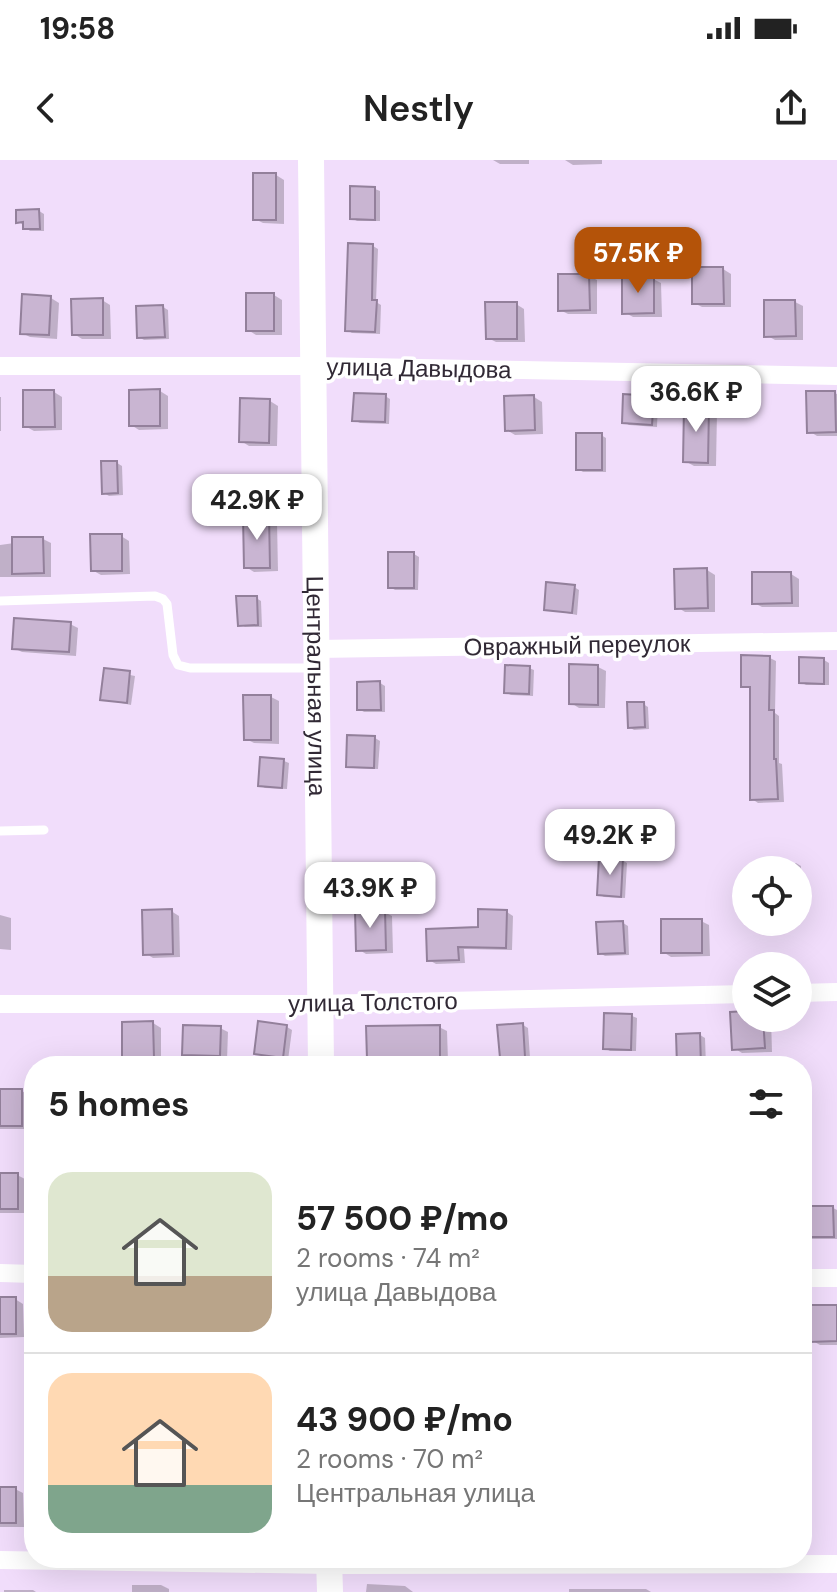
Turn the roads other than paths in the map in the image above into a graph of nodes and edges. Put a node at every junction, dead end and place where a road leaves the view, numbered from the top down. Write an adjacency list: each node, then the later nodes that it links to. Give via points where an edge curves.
1 (311, 160): 3 (street, Центральная улица)
2 (0, 366): 3 (street, улица Давыдова)
3 (315, 366): 4 (street, улица Давыдова); 7 (street, Центральная улица)
4 (837, 376)
5 (0, 601): 7 (lane, Овражный переулок, via 155,596 167,604 178,665)
6 (837, 641): 7 (street, Овражный переулок)
7 (316, 658): 14 (street, Центральная улица)
8 (44, 830): 9 (lane)
9 (0, 831)
10 (837, 992): 11 (street)
11 (812, 993)
12 (732, 994): 14 (street, улица Толстого)
13 (0, 1004): 14 (street, улица Толстого)
14 (320, 1004): 15 (street, Центральная улица)
15 (321, 1056)
16 (0, 1273): 17 (street)
17 (24, 1274)
18 (812, 1278): 19 (street)
19 (837, 1278)
20 (0, 1560): 21 (street)
21 (24, 1560)
22 (812, 1564): 23 (street)
23 (837, 1564)
24 (329, 1568): 25 (street)
25 (330, 1592)

